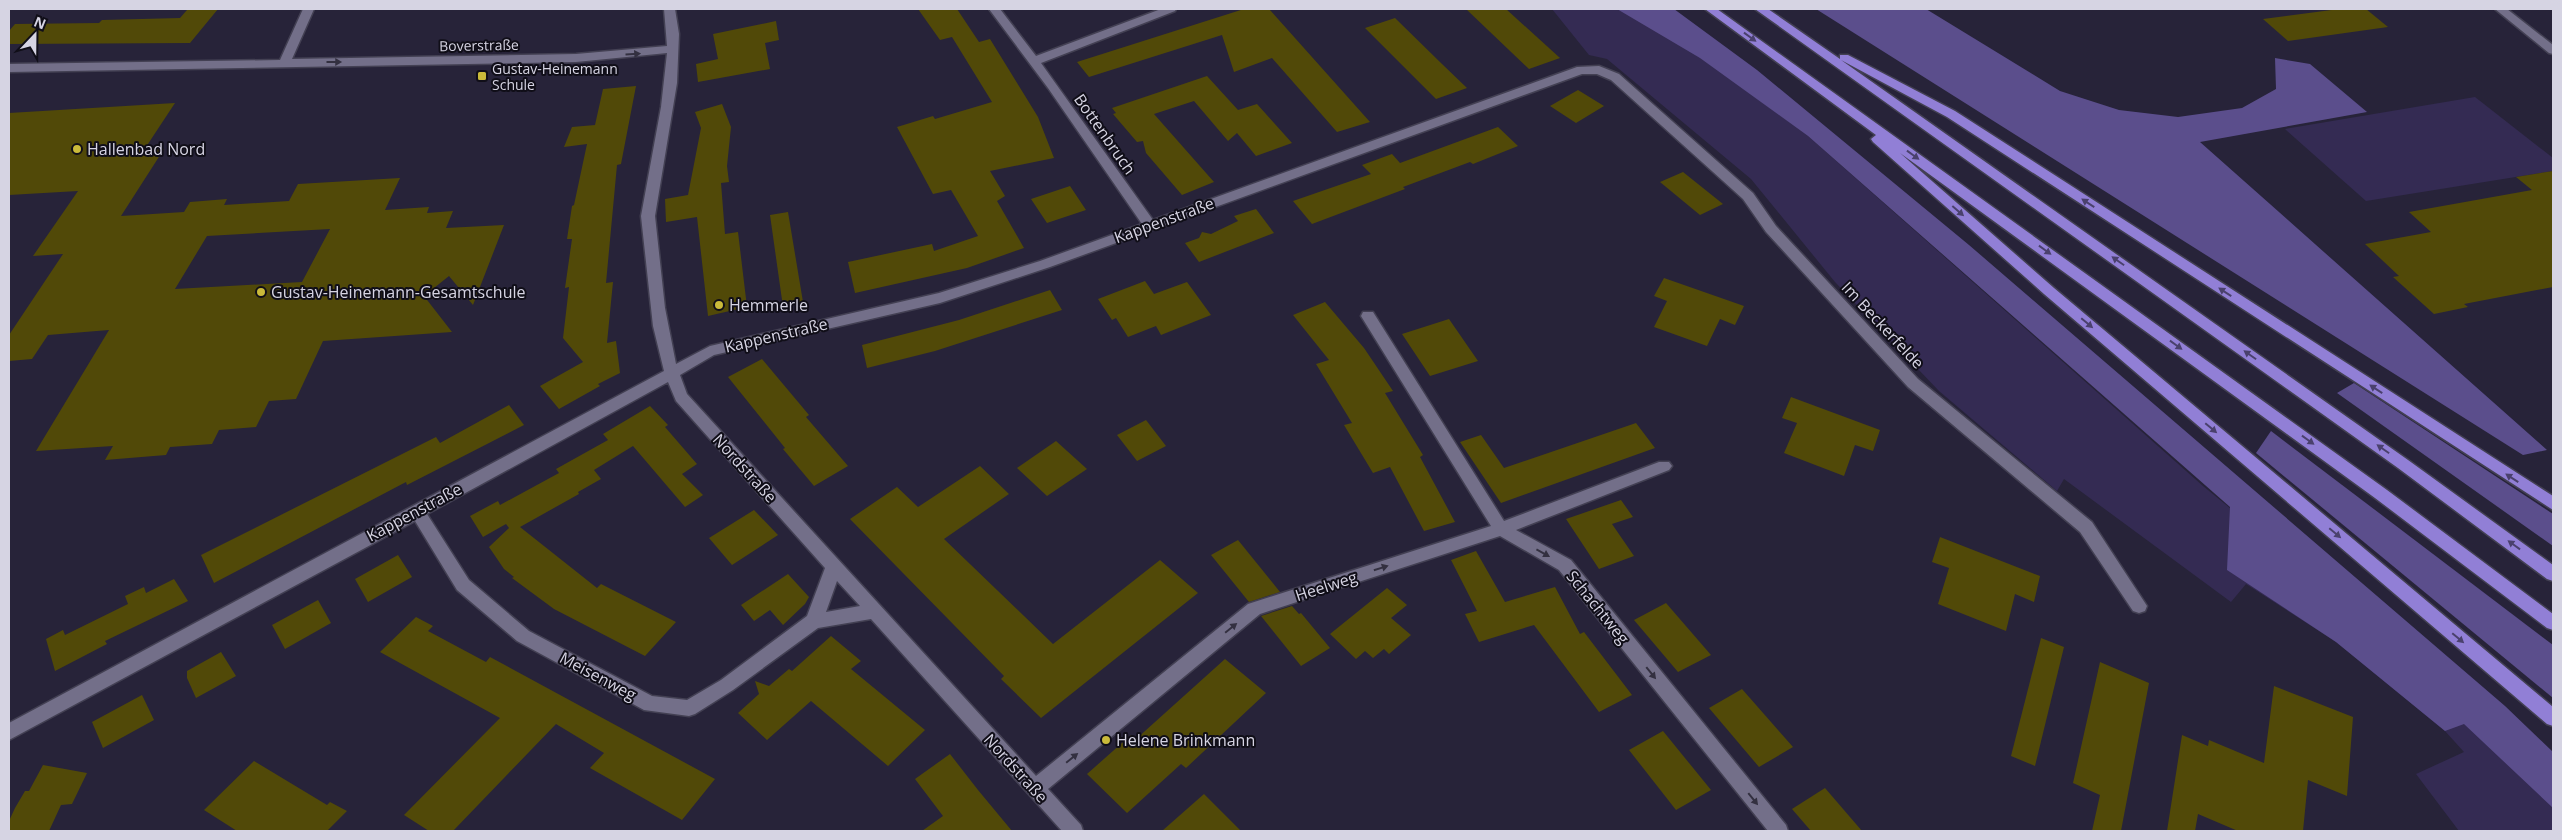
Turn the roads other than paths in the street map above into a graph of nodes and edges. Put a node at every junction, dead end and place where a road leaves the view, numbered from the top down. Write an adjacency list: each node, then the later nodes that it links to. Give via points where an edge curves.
1 (308, 9): 12 (street)
2 (670, 9): 9 (street, Nordstraße)
3 (994, 9): 11 (street, Bottenbruch)
4 (1171, 9): 11 (street)
5 (1710, 9): 15 (highway, one-way to 15)
6 (1761, 9): 8 (highway)
7 (2500, 9): 10 (street)
8 (1788, 27): 20 (highway, one-way to 8, via 1951,114); 24 (highway, one-way to 8)
9 (673, 49): 12 (street, Boverstraße, one-way to 9, via 576,58); 18 (street, Nordstraße, via 668,105 648,206 662,339)
10 (2553, 51)
11 (1035, 61): 16 (street, Bottenbruch)
12 (285, 62): 13 (street, Boverstraße)
13 (9, 68)
14 (1599, 70): 16 (street, Kappenstraße, via 1581,70); 25 (street, Im Beckerfelde, via 1615,77 1748,196 1771,229 1913,384 2086,527)
15 (1817, 85): 28 (highway, one-way to 28, via 2381,494); 29 (highway, one-way to 29, via 2057,298)
16 (1149, 225): 18 (street, Kappenstraße, via 1045,264 940,298 710,351)
17 (1368, 316): 22 (street, Schachtweg)
18 (670, 374): 21 (street, Kappenstraße); 23 (street, Nordstraße, via 686,404)
19 (1664, 466): 22 (street, Heelweg)
20 (2553, 504)
21 (416, 511): 27 (street, Meisenweg, via 463,585 523,636 650,704 689,708 727,686); 30 (street, Kappenstraße)
22 (1501, 529): 31 (street, Heelweg, one-way to 22, via 1254,609); 33 (street, Schachtweg, one-way to 33, via 1565,566)
23 (834, 566): 26 (street, Nordstraße); 27 (street)
24 (2553, 574)
25 (2139, 606)
26 (874, 611): 27 (street, Meisenweg); 31 (street, Nordstraße)
27 (814, 621)
28 (2553, 623)
29 (2553, 718)
30 (9, 732)
31 (1034, 789): 32 (street, Nordstraße)
32 (1074, 831)
33 (1779, 831)

